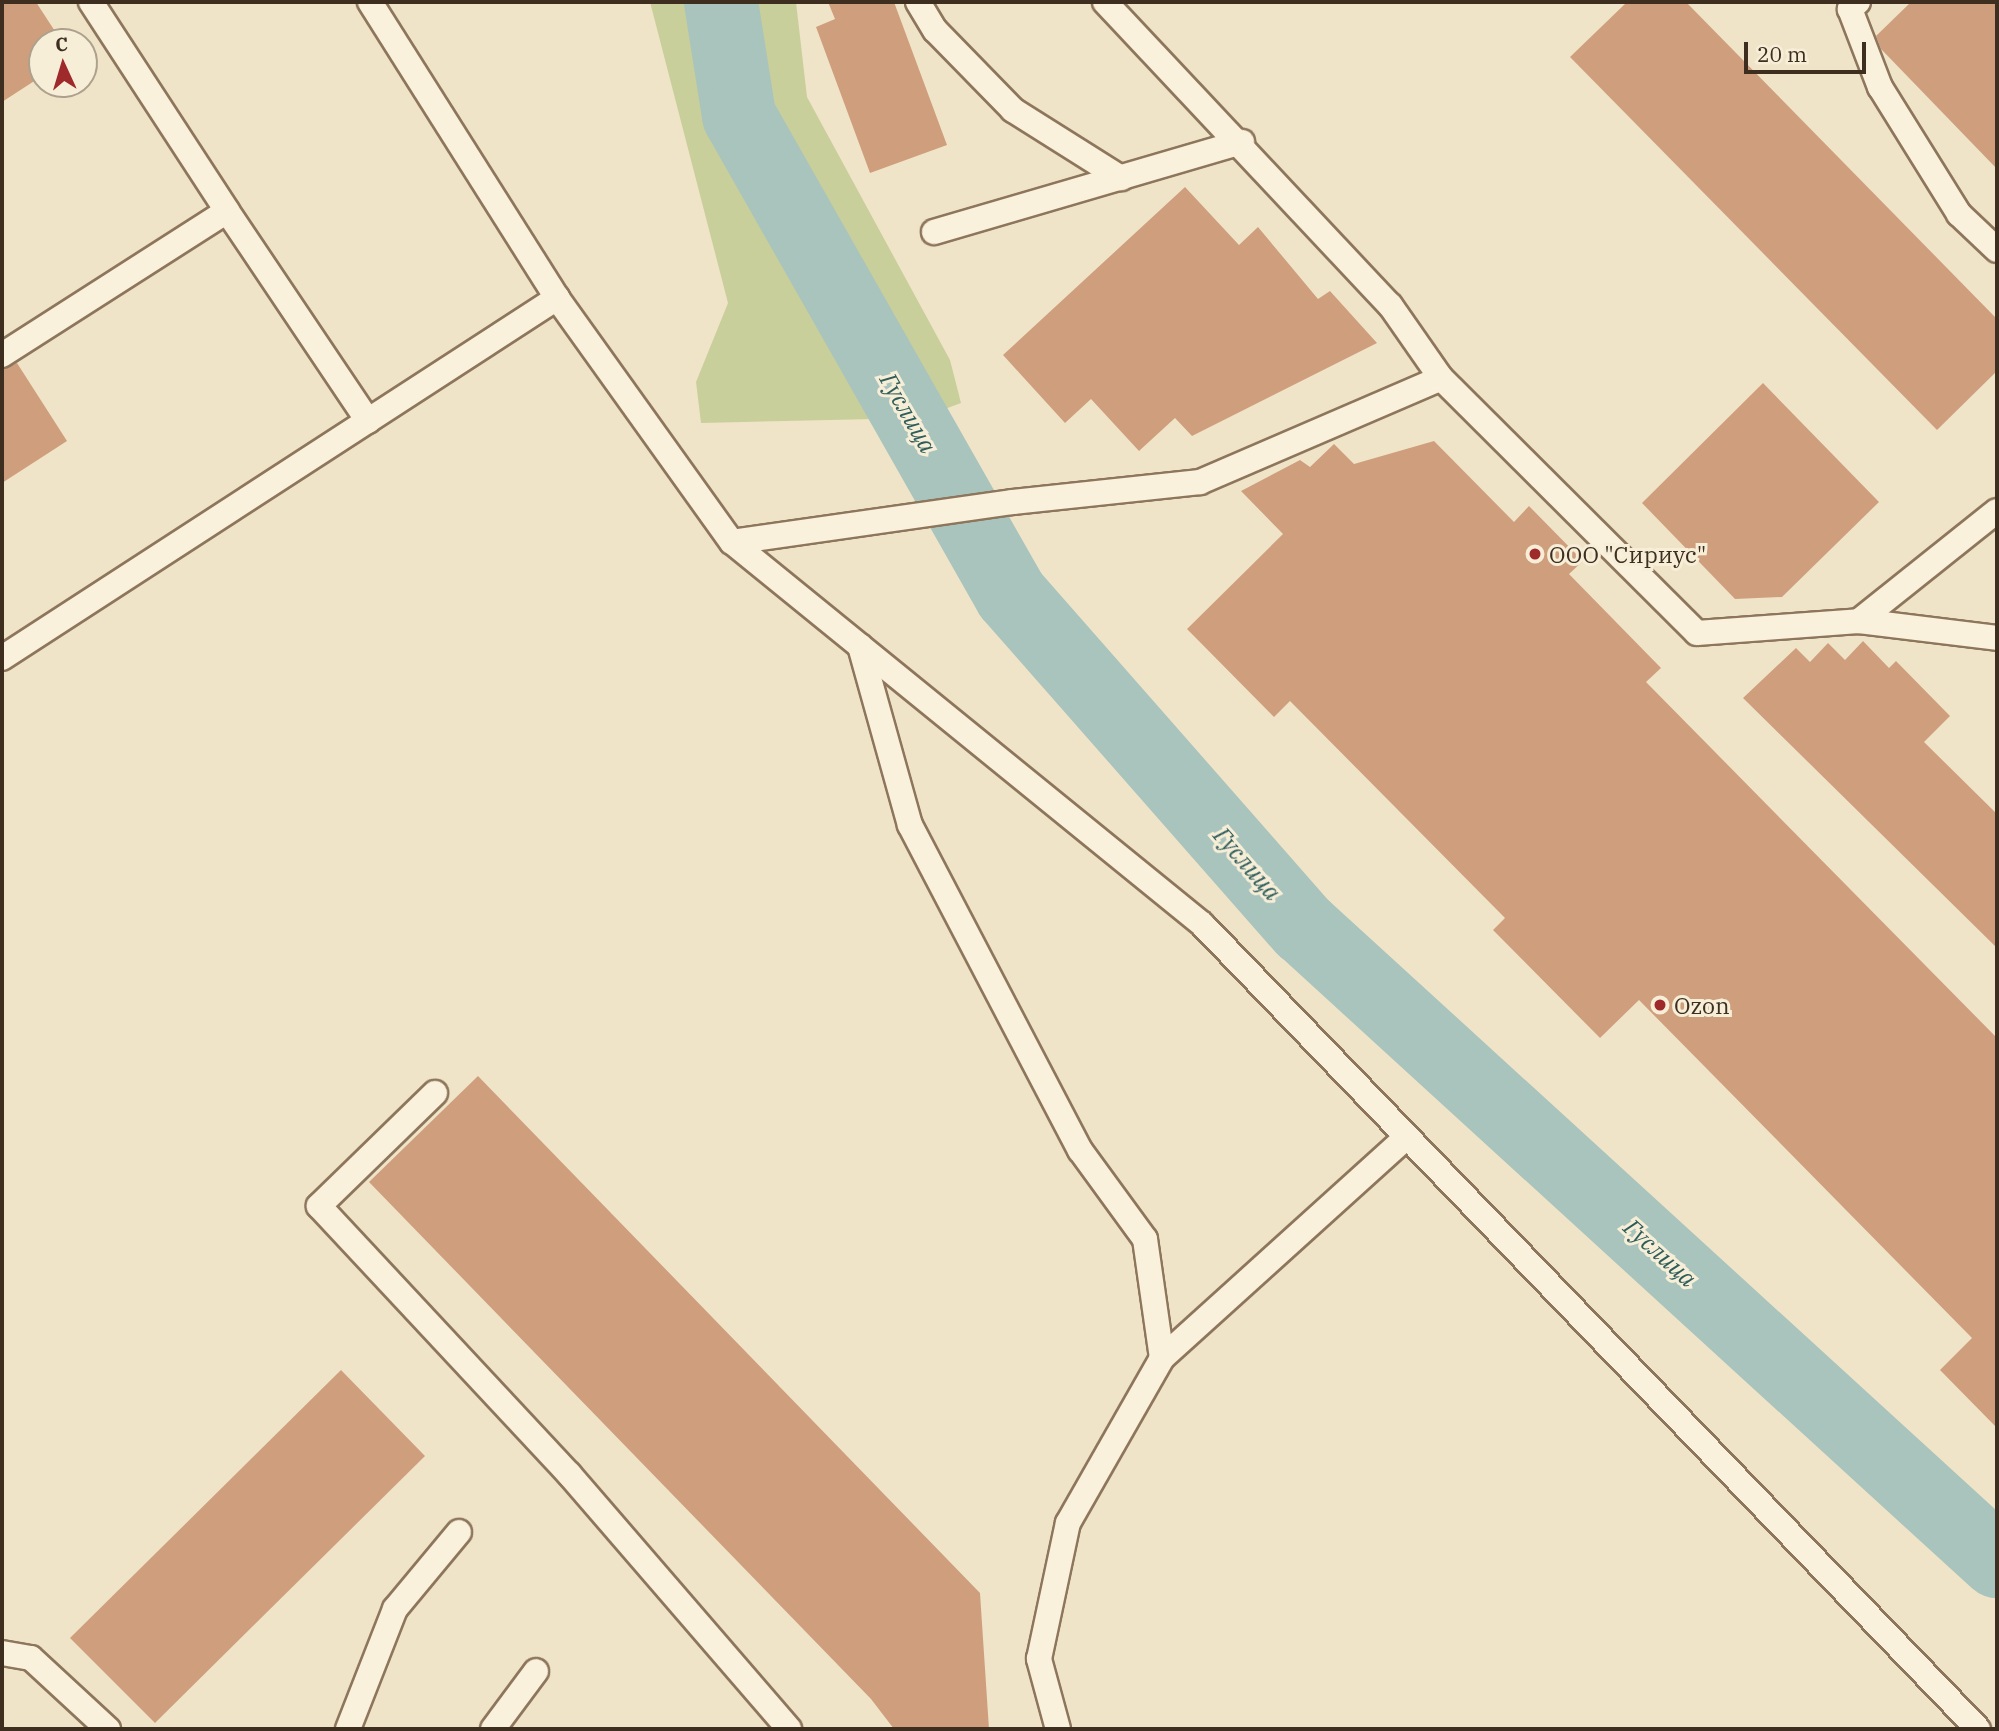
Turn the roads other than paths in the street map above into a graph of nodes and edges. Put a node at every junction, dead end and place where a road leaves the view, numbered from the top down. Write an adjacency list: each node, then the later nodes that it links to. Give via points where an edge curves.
1 (91, 2): 8 (lane)
2 (370, 2): 11 (lane)
3 (918, 2): 7 (lane, via 935,30 1013,110)
4 (1105, 2): 6 (lane)
5 (1858, 2): 10 (lane, via 1850,9 1880,87 1959,215)
6 (1242, 142): 7 (lane); 13 (lane, via 1391,304)
7 (1121, 178): 9 (lane)
8 (227, 211): 12 (lane); 14 (lane)
9 (934, 232)
10 (1997, 250)
11 (557, 298): 14 (lane); 16 (lane)
12 (2, 355)
13 (1441, 378): 16 (lane, via 1200,482 834,524); 17 (lane, via 1697,633)
14 (368, 421): 20 (lane)
15 (1997, 511): 17 (lane)
16 (732, 542): 19 (lane)
17 (1859, 621): 18 (lane)
18 (1997, 638)
19 (860, 646): 22 (lane, via 1202,924); 23 (lane, via 910,825 1080,1150 1145,1239)
20 (2, 658)
21 (435, 1093): 30 (lane, via 319,1206 569,1474)
22 (1404, 1139): 23 (lane); 32 (lane)
23 (1162, 1358): 31 (lane, via 1068,1522 1039,1659)
24 (459, 1532): 28 (lane, via 395,1609)
25 (2, 1653): 27 (lane, via 31,1658)
26 (536, 1671): 29 (lane)
27 (108, 1729)
28 (348, 1729)
29 (493, 1729)
30 (789, 1729)
31 (1058, 1729)
32 (1978, 1729)

